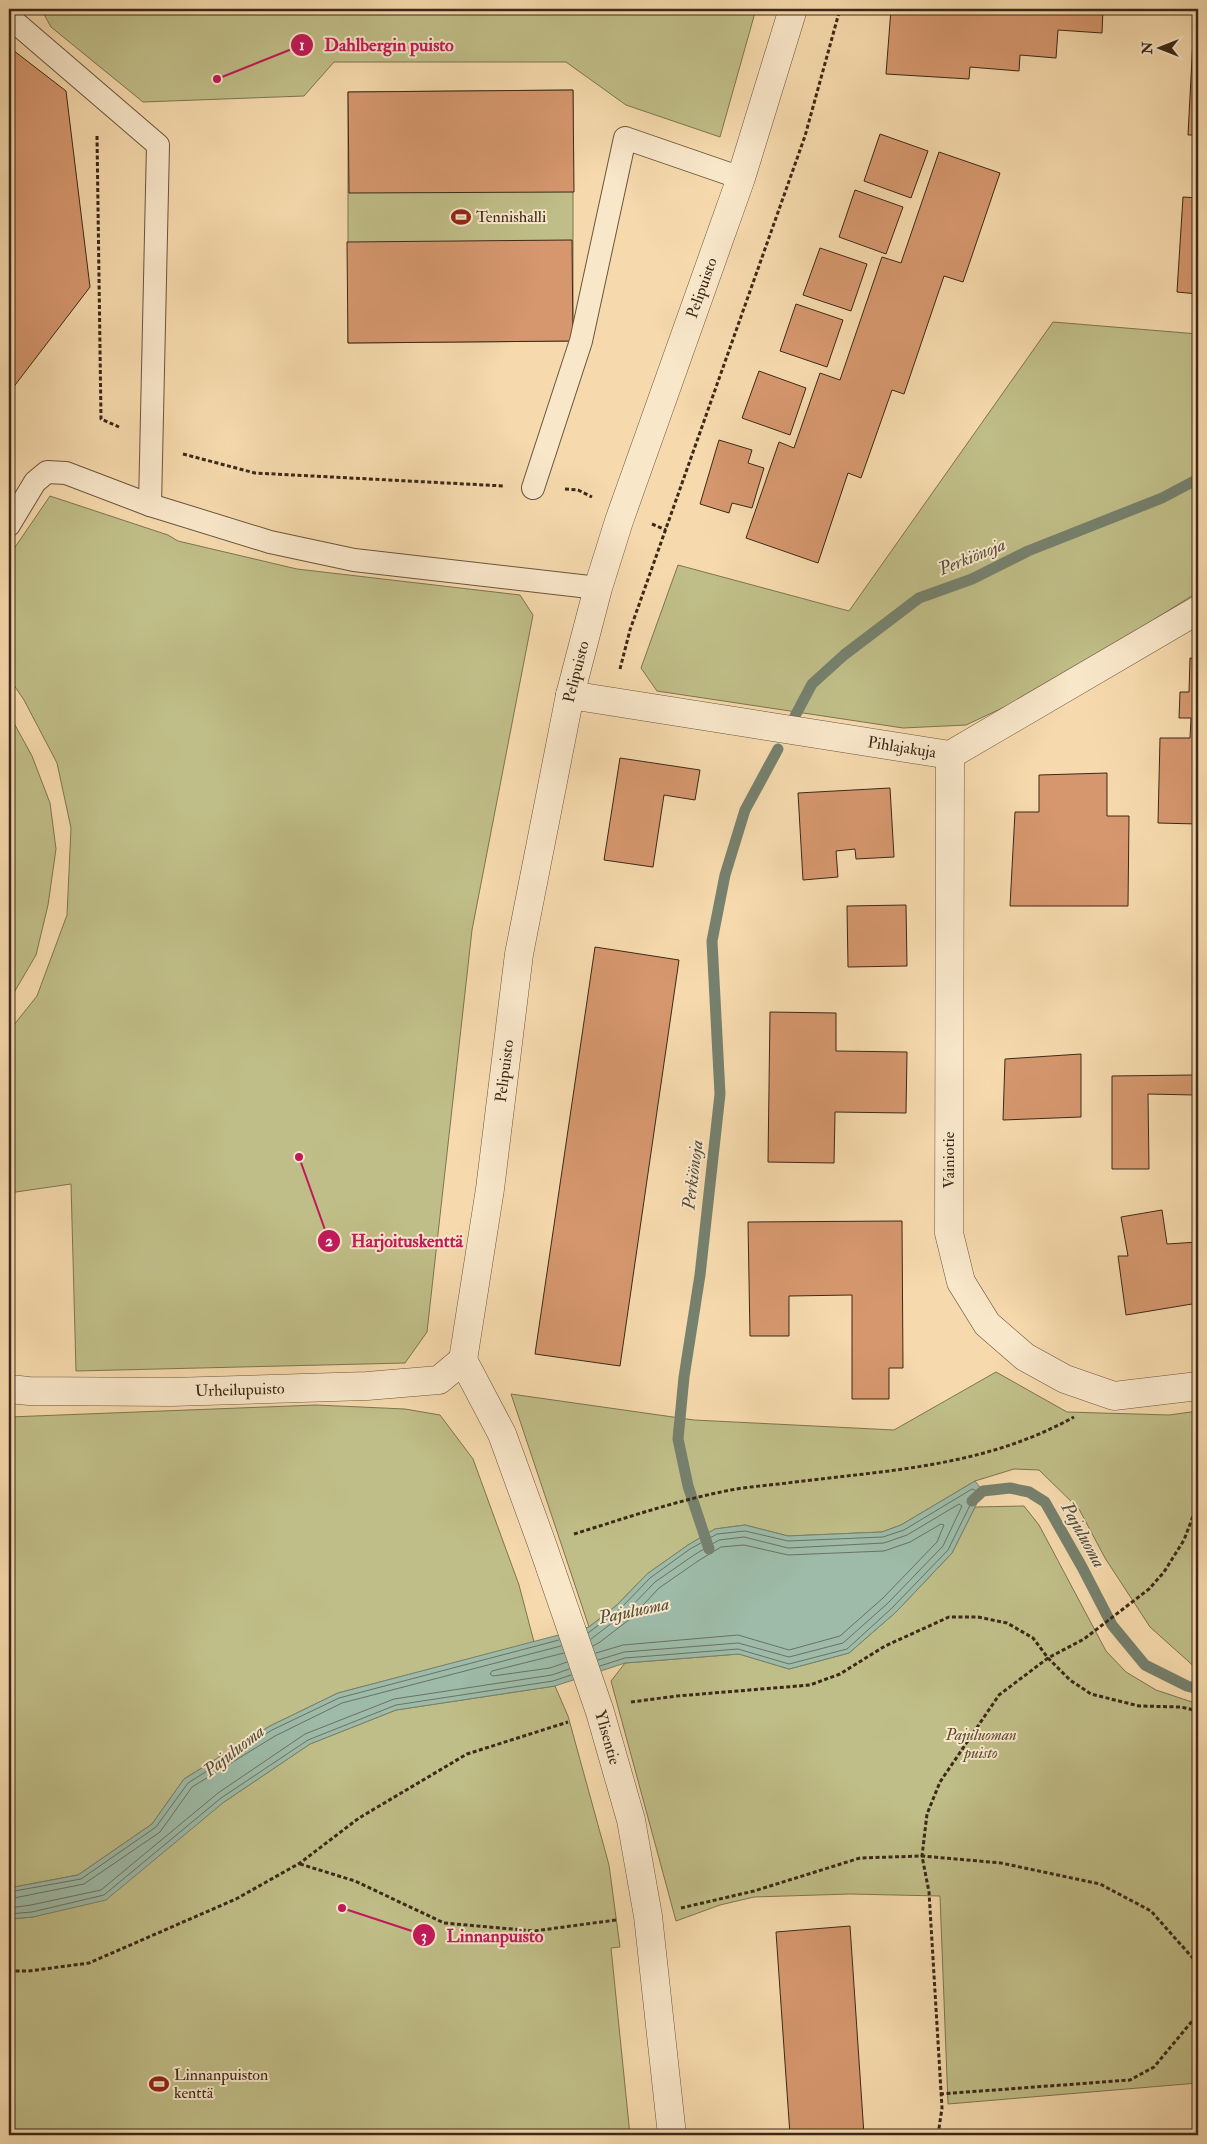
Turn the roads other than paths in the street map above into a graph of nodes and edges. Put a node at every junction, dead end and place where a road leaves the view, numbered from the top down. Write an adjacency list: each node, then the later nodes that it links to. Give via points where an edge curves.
1 (793, 9): 3 (street, Pelipuisto)
2 (9, 17): 5 (lane, via 158,144)
3 (741, 178): 4 (lane, via 625,138 581,341); 7 (street, Pelipuisto)
4 (533, 488)
5 (150, 506): 6 (lane, via 66,473 47,472 35,482); 7 (lane, via 270,542 354,560)
6 (9, 525)
7 (598, 588): 9 (street, Pelipuisto)
8 (1198, 610): 10 (street, Pihlajakuja)
9 (570, 695): 10 (street, Pihlajakuja); 11 (street, Pelipuisto, via 519,954 490,1189)
10 (950, 755): 12 (street, Vainiotie, via 949,1233 961,1282 987,1324 1025,1357 1065,1380 1114,1396)
11 (463, 1360): 13 (street, Urheilupuisto, via 438,1380 367,1386 171,1392 29,1392); 14 (street, Ylisentie, via 502,1434 600,1712 631,1820 648,1916)
12 (1198, 1386)
13 (9, 1389)
14 (672, 2135)

